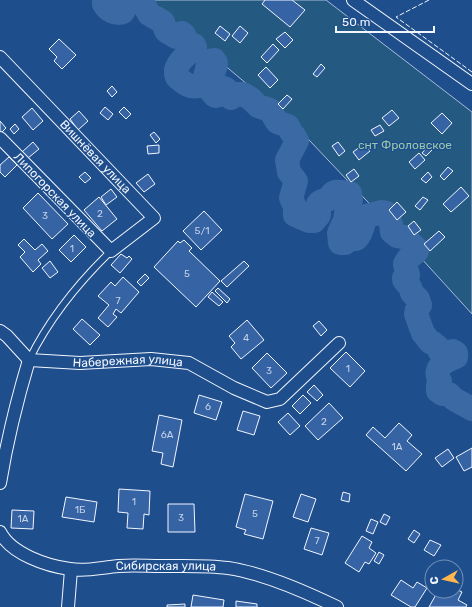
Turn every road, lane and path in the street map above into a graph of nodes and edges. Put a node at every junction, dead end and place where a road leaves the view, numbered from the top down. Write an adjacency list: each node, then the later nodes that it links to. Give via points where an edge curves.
1 (353, 0): 3 (street)
2 (0, 56): 5 (street, Вишнёвая улица, via 154,218)
3 (472, 84)
4 (0, 138): 5 (street, Липогорская улица)
5 (111, 251): 8 (lane, via 62,307)
6 (0, 331): 8 (street)
7 (339, 343): 8 (street, Набережная улица, via 280,399 267,402 189,364 151,359 80,363)
8 (29, 360): 9 (street, via 17,400)
9 (0, 482)
10 (0, 532): 11 (street, Сибирская улица, via 18,552)
11 (71, 570): 12 (street); 13 (street, Сибирская улица, via 120,566 228,568 270,579)
12 (68, 607)
13 (337, 607)

